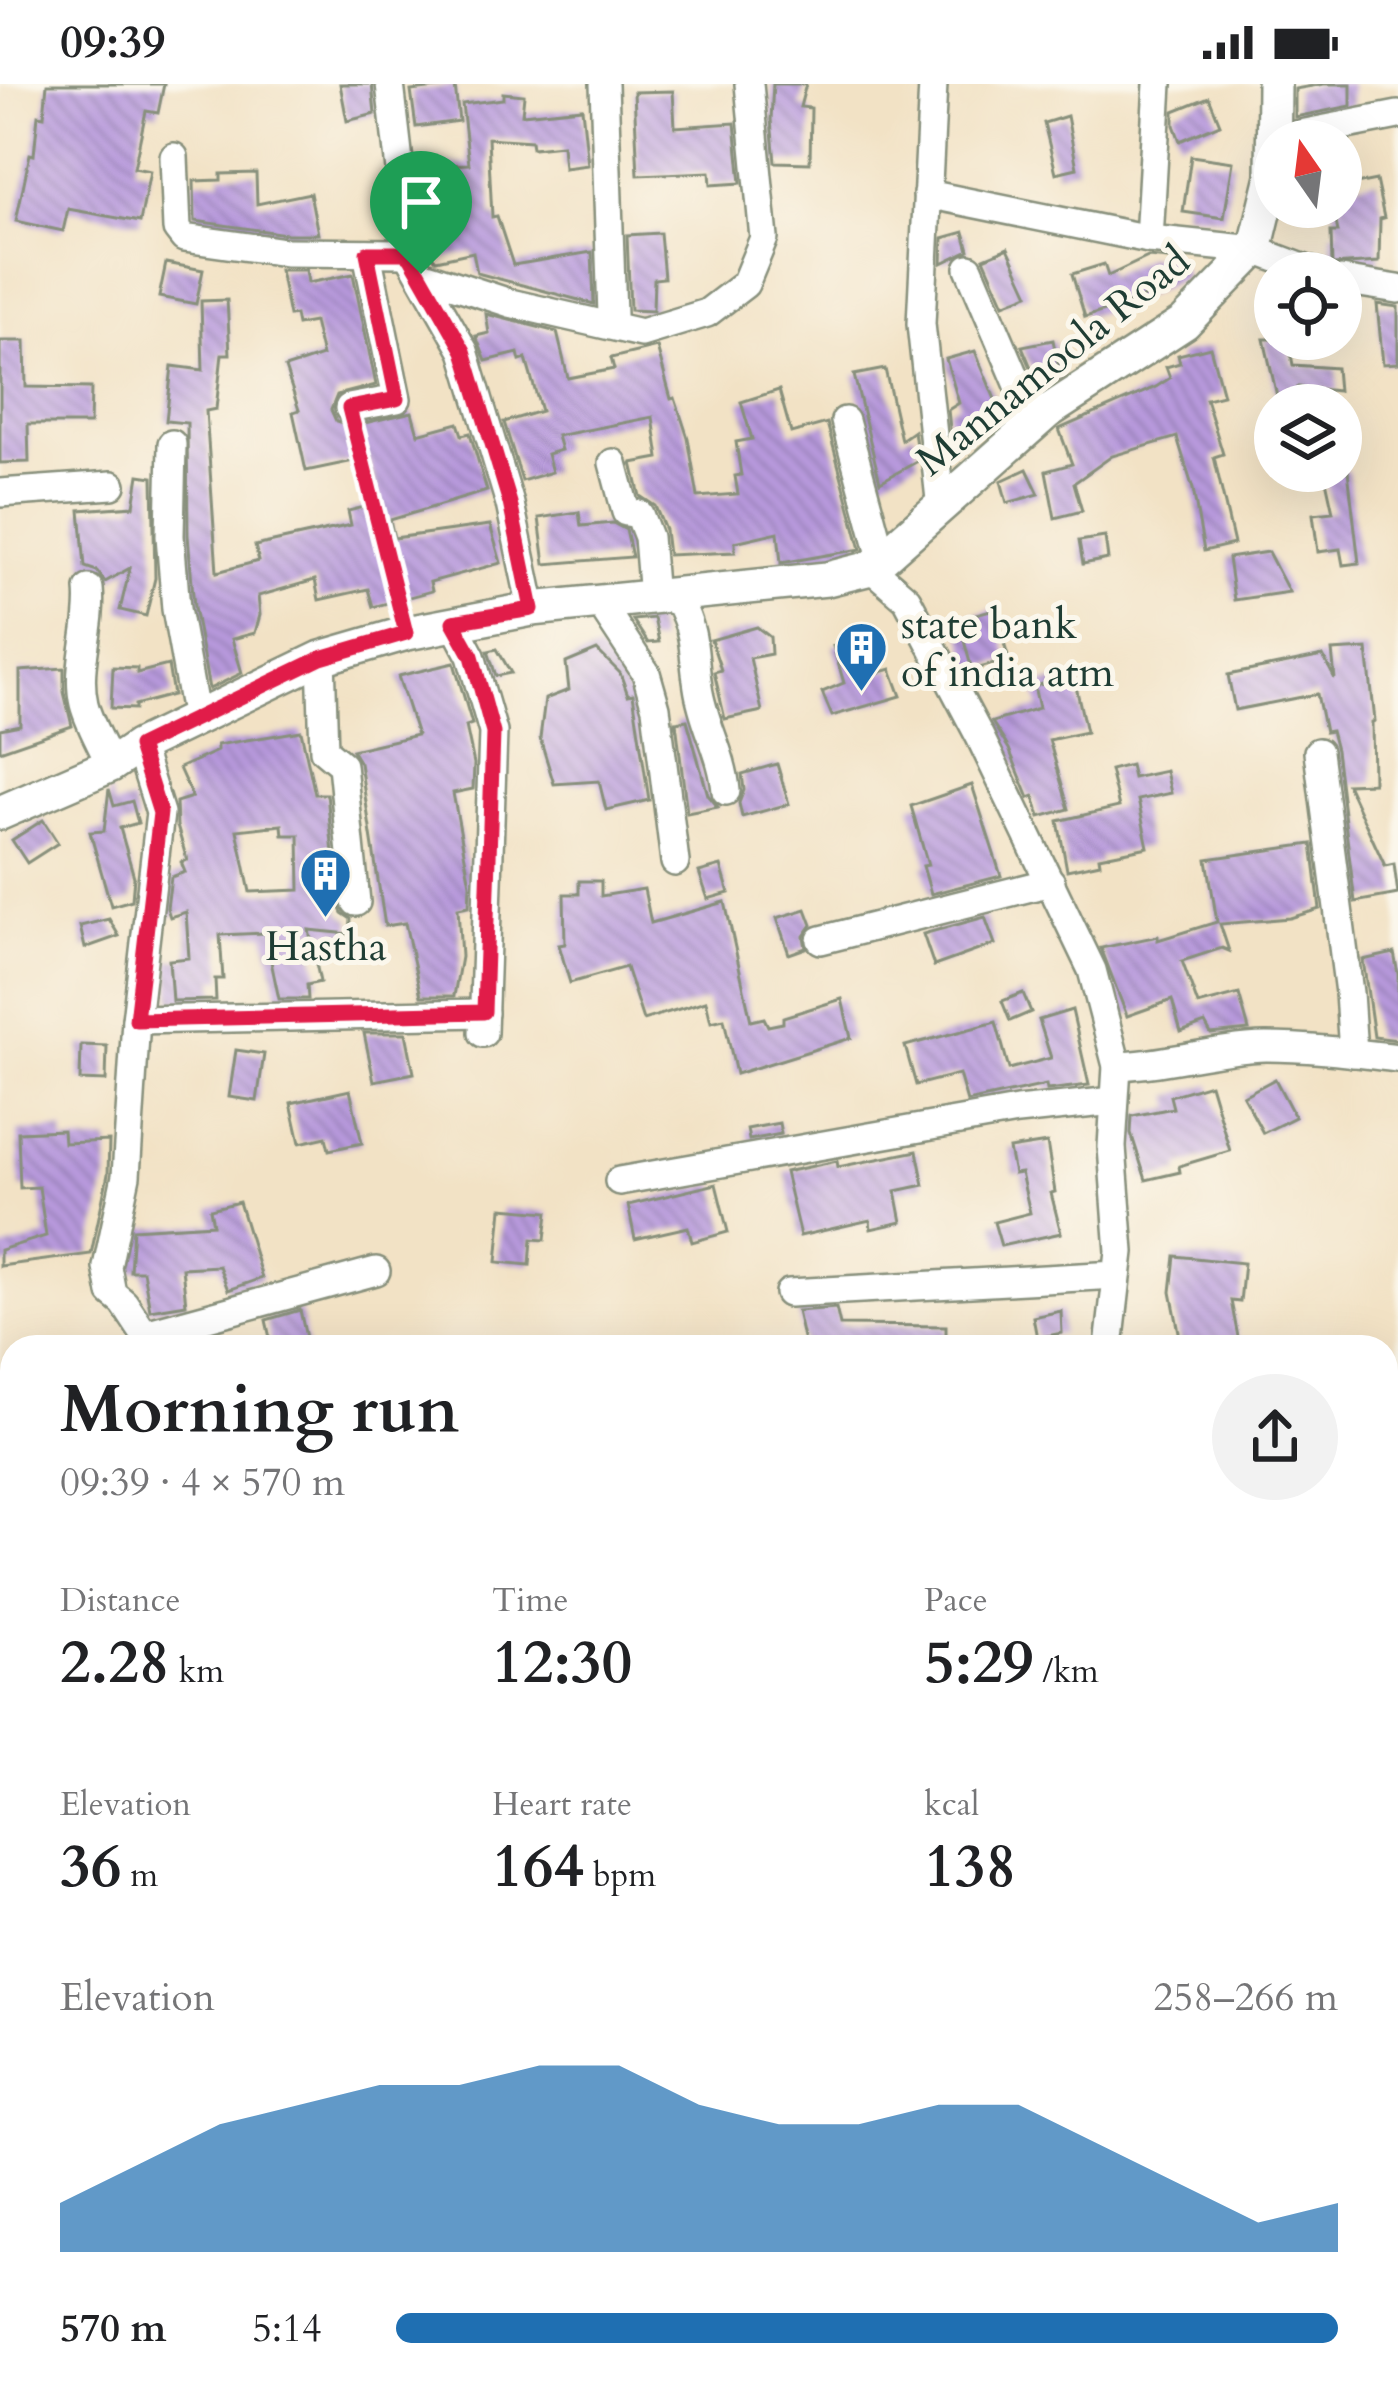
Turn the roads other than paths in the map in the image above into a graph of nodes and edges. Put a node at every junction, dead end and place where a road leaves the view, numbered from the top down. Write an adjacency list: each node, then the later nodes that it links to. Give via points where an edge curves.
1 (390, 84): 17 (street)
2 (604, 84): 21 (street, via 613,280 612,315)
3 (749, 84): 21 (street, via 764,238 745,284 707,313 641,333)
4 (933, 84): 11 (street)
5 (1157, 84): 13 (street)
6 (1274, 84): 8 (main road, Mannamoola Road)
7 (1398, 115): 9 (street)
8 (1275, 120)
9 (1362, 122)
10 (174, 157): 16 (street, via 184,238)
11 (927, 194): 13 (street); 29 (street, via 921,324)
12 (1260, 228): 14 (main road, Mannamoola Road)
13 (1149, 238): 14 (street)
14 (1255, 250): 15 (street); 24 (main road, Mannamoola Road, via 1184,323)
15 (1260, 252)
16 (367, 253): 17 (street, via 404,253); 22 (street, via 397,399)
17 (416, 265): 21 (street, via 510,303); 34 (street, via 464,351)
18 (969, 268): 24 (street)
19 (1362, 284): 20 (street)
20 (1398, 290)
21 (604, 323)
22 (349, 408)
23 (844, 421): 30 (street, via 868,495)
24 (1035, 423): 29 (main road, Mannamoola Road)
25 (172, 444): 37 (street, via 171,555)
26 (613, 463): 32 (street, via 626,512 639,514 648,537)
27 (112, 485): 28 (street)
28 (0, 494)
29 (941, 509): 30 (main road, Mannamoola Road)
30 (877, 563): 32 (main road, Mannamoola Road, via 827,579); 44 (street, via 907,599)
31 (89, 589): 40 (street, via 83,703)
32 (658, 597): 33 (main road, Mannamoola Road); 41 (street, via 679,602 694,630 698,690)
33 (600, 603): 34 (main road, Mannamoola Road); 43 (street, via 646,673)
34 (532, 609): 35 (main road, Mannamoola Road)
35 (453, 622): 36 (main road, Mannamoola Road); 47 (street, via 472,656 493,733 484,1023)
36 (321, 658): 37 (main road, Mannamoola Road); 45 (street, via 324,750 342,765)
37 (196, 718): 38 (main road, Mannamoola Road)
38 (139, 746): 40 (main road, Mannamoola Road); 47 (street, via 160,813)
39 (1318, 752): 48 (street)
40 (111, 766): 42 (main road, Mannamoola Road)
41 (726, 791)
42 (0, 813)
43 (675, 862)
44 (1051, 882): 46 (street); 50 (street, via 1091,970)
45 (356, 902)
46 (821, 940)
47 (136, 1020): 56 (street, via 126,1176 106,1267 112,1293)
48 (1353, 1053): 49 (street); 50 (street, via 1267,1047)
49 (1398, 1058)
50 (1117, 1066): 51 (street)
51 (1114, 1101): 52 (street); 54 (street)
52 (619, 1180)
53 (376, 1271): 57 (street)
54 (1117, 1275): 55 (street); 58 (street)
55 (789, 1294)
56 (145, 1335)
57 (165, 1335)
58 (1110, 1335)

